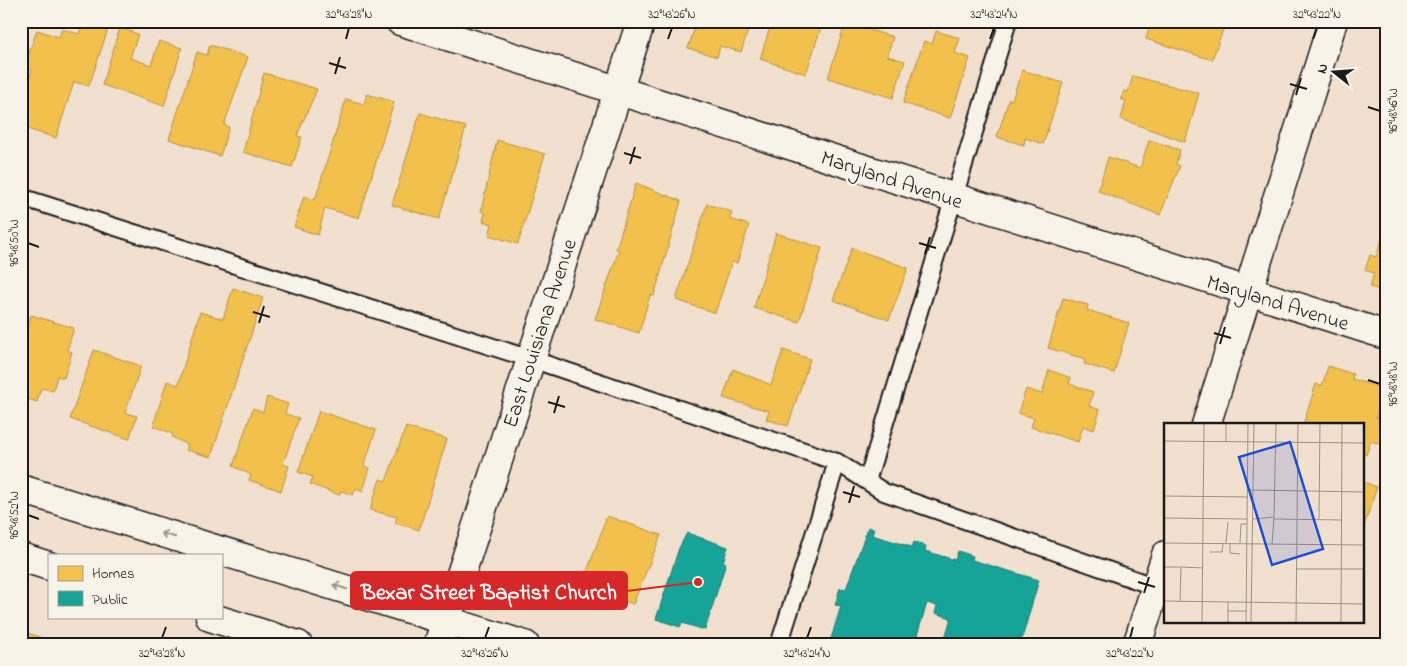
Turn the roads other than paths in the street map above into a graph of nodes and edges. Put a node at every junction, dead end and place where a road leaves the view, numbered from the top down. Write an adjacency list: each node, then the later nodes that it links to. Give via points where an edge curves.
1 (400, 21): 5 (street, Maryland Avenue)
2 (641, 21): 5 (street, East Louisiana Avenue)
3 (1008, 21): 7 (lane)
4 (1333, 21): 8 (street)
5 (619, 90): 7 (street, Maryland Avenue); 10 (street, East Louisiana Avenue)
6 (21, 197): 10 (lane)
7 (954, 199): 8 (street, Maryland Avenue); 13 (lane)
8 (1247, 292): 9 (street, Maryland Avenue); 11 (street)
9 (1386, 335)
10 (531, 359): 12 (lane); 20 (street, East Louisiana Avenue)
11 (1207, 423)
12 (837, 462): 13 (lane); 24 (lane)
13 (867, 481): 18 (lane, via 884,492)
14 (21, 489): 20 (street, one-way to 14)
15 (21, 557): 17 (street)
16 (1164, 561): 18 (street)
17 (48, 566)
18 (1156, 587): 25 (street)
19 (213, 618): 22 (street)
20 (446, 619): 21 (street); 23 (street, East Louisiana Avenue)
21 (522, 644)
22 (298, 645)
23 (438, 645)
24 (779, 645)
25 (1138, 645)

